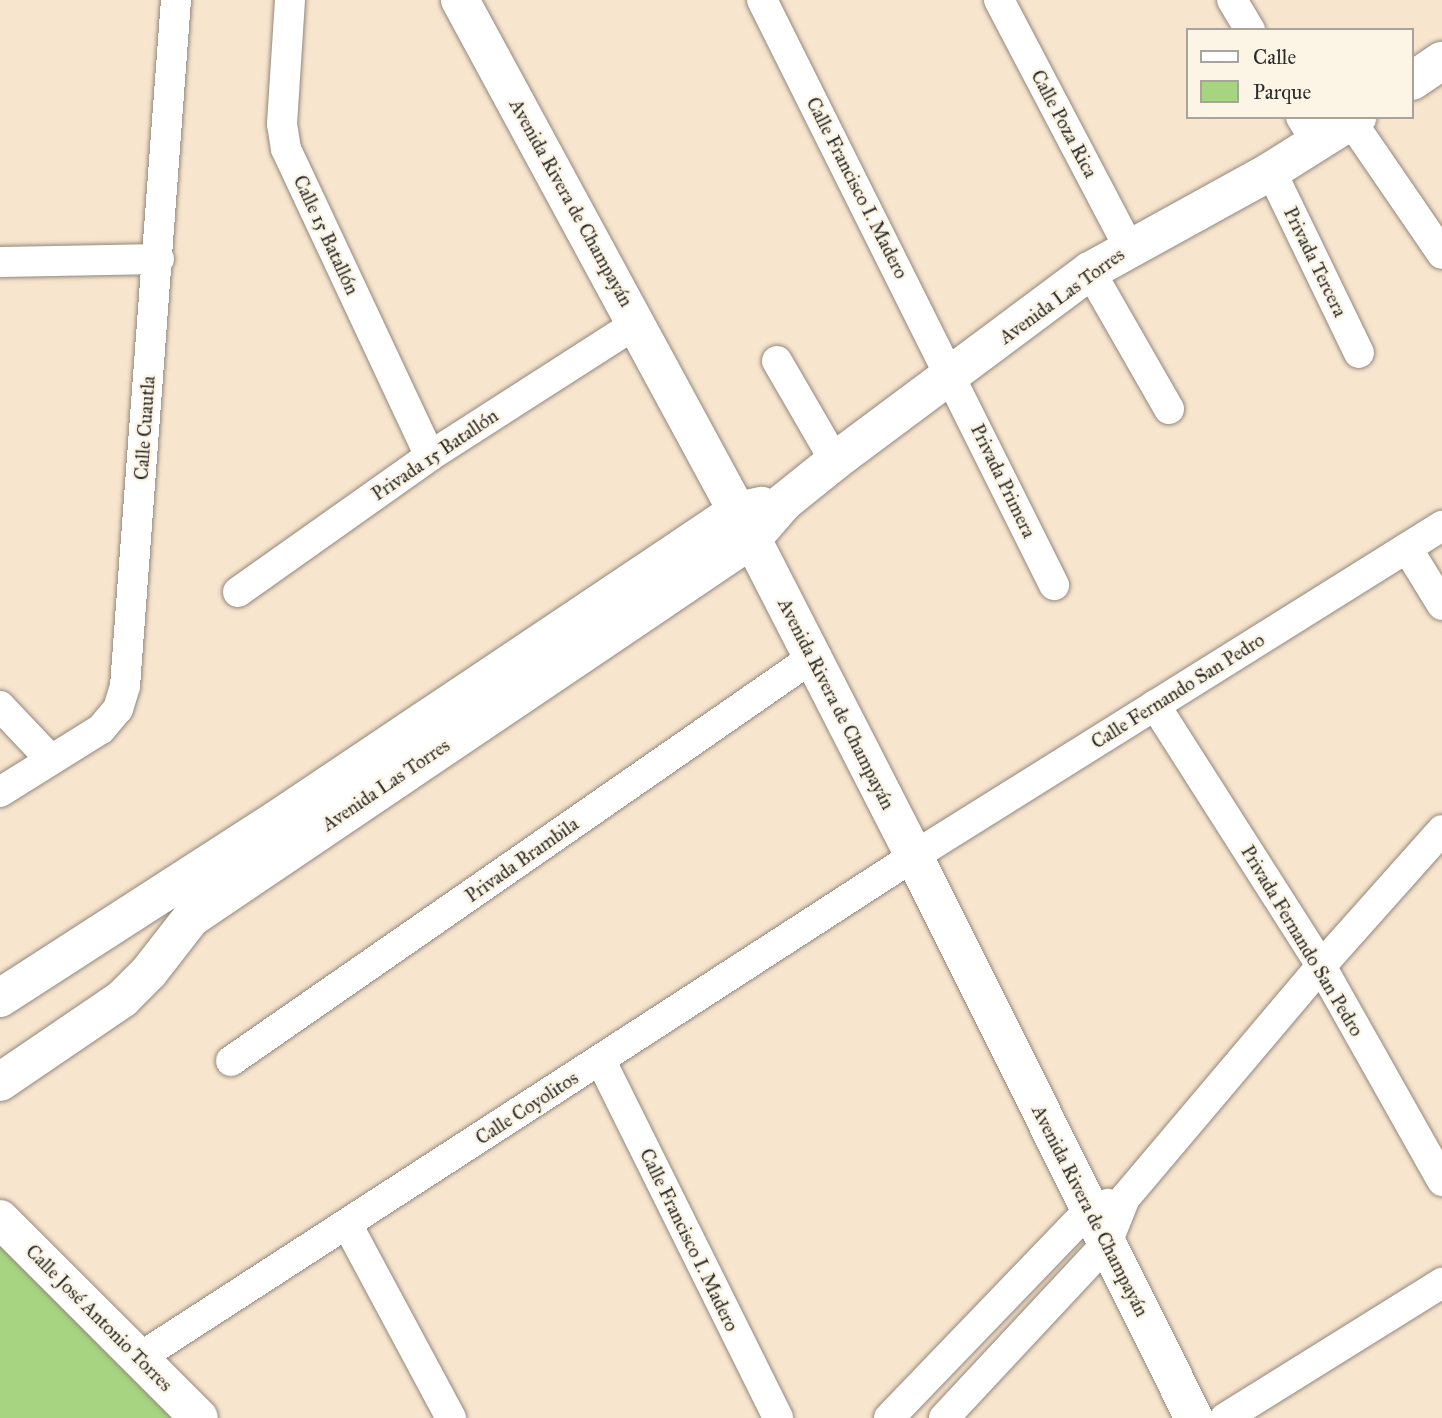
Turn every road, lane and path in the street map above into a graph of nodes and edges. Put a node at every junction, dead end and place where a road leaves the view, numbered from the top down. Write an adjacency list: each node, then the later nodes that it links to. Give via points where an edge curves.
1 (176, 0): 15 (street, Calle Cuautla)
2 (290, 0): 23 (street, Calle 15 Batallón, via 282,124 286,149)
3 (460, 0): 18 (main road, Avenida Rivera de Champayán)
4 (762, 0): 21 (street, Calle Francisco I. Madero)
5 (999, 0): 13 (street, Calle Poza Rica)
6 (1232, 0): 7 (street)
7 (1249, 28)
8 (1442, 61): 9 (main road)
9 (1414, 79)
10 (1354, 119): 11 (main road, Avenida Las Torres); 14 (street)
11 (1309, 131): 12 (main road, Avenida Las Torres)
12 (1271, 171): 13 (main road, Avenida Las Torres); 19 (street, Privada Tercera)
13 (1129, 248): 17 (main road, Avenida Las Torres)
14 (1442, 254)
15 (159, 259): 16 (street); 34 (street, Calle Cuautla, via 125,686 118,709 102,729)
16 (0, 262)
17 (1090, 271): 21 (main road, Avenida Las Torres); 22 (street)
18 (637, 323): 23 (street, Privada 15 Batallón); 25 (main road, Avenida Rivera de Champayán)
19 (1359, 353)
20 (777, 361): 24 (street)
21 (952, 377): 24 (main road, Avenida Las Torres); 28 (street, Privada Primera)
22 (1169, 409)
23 (430, 456): 29 (street, Privada 15 Batallón)
24 (835, 461): 25 (main road, Avenida Las Torres, via 784,502)
25 (744, 525): 31 (main road, Avenida Rivera de Champayán); 39 (main road, Avenida Las Torres); 42 (main road, Avenida Las Torres, via 191,918 122,999)
26 (1442, 526): 27 (street, Calle Fernando San Pedro)
27 (1407, 548): 30 (street); 32 (street, Calle Fernando San Pedro)
28 (1054, 585)
29 (238, 592)
30 (1442, 605)
31 (812, 658): 37 (main road, Avenida Rivera de Champayán); 40 (street, Privada Brambila)
32 (1155, 705): 37 (street, Calle Fernando San Pedro); 38 (street, Privada Fernando San Pedro)
33 (0, 706): 34 (street)
34 (51, 760): 35 (street, Calle Cuautla)
35 (0, 792)
36 (1442, 830): 38 (street)
37 (914, 856): 41 (street, Calle Coyolitos); 45 (main road, Avenida Rivera de Champayán)
38 (1321, 966): 43 (street, Privada Fernando San Pedro); 44 (street)
39 (0, 998)
40 (231, 1061)
41 (600, 1061): 47 (street, Calle Coyolitos); 53 (street, Calle Francisco I. Madero)
42 (0, 1082)
43 (1442, 1181)
44 (1125, 1198): 45 (street); 48 (street)
45 (1089, 1210): 48 (main road, Avenida Rivera de Champayán); 54 (street)
46 (0, 1219): 50 (main road, Calle José Antonio Torres)
47 (347, 1224): 50 (street, Calle Coyolitos); 52 (street)
48 (1107, 1243): 55 (street); 56 (main road, Avenida Rivera de Champayán)
49 (1442, 1283): 57 (street)
50 (139, 1358): 51 (main road, Calle José Antonio Torres)
51 (199, 1418)
52 (451, 1418)
53 (778, 1418)
54 (889, 1418)
55 (944, 1418)
56 (1194, 1418)
57 (1225, 1418)

